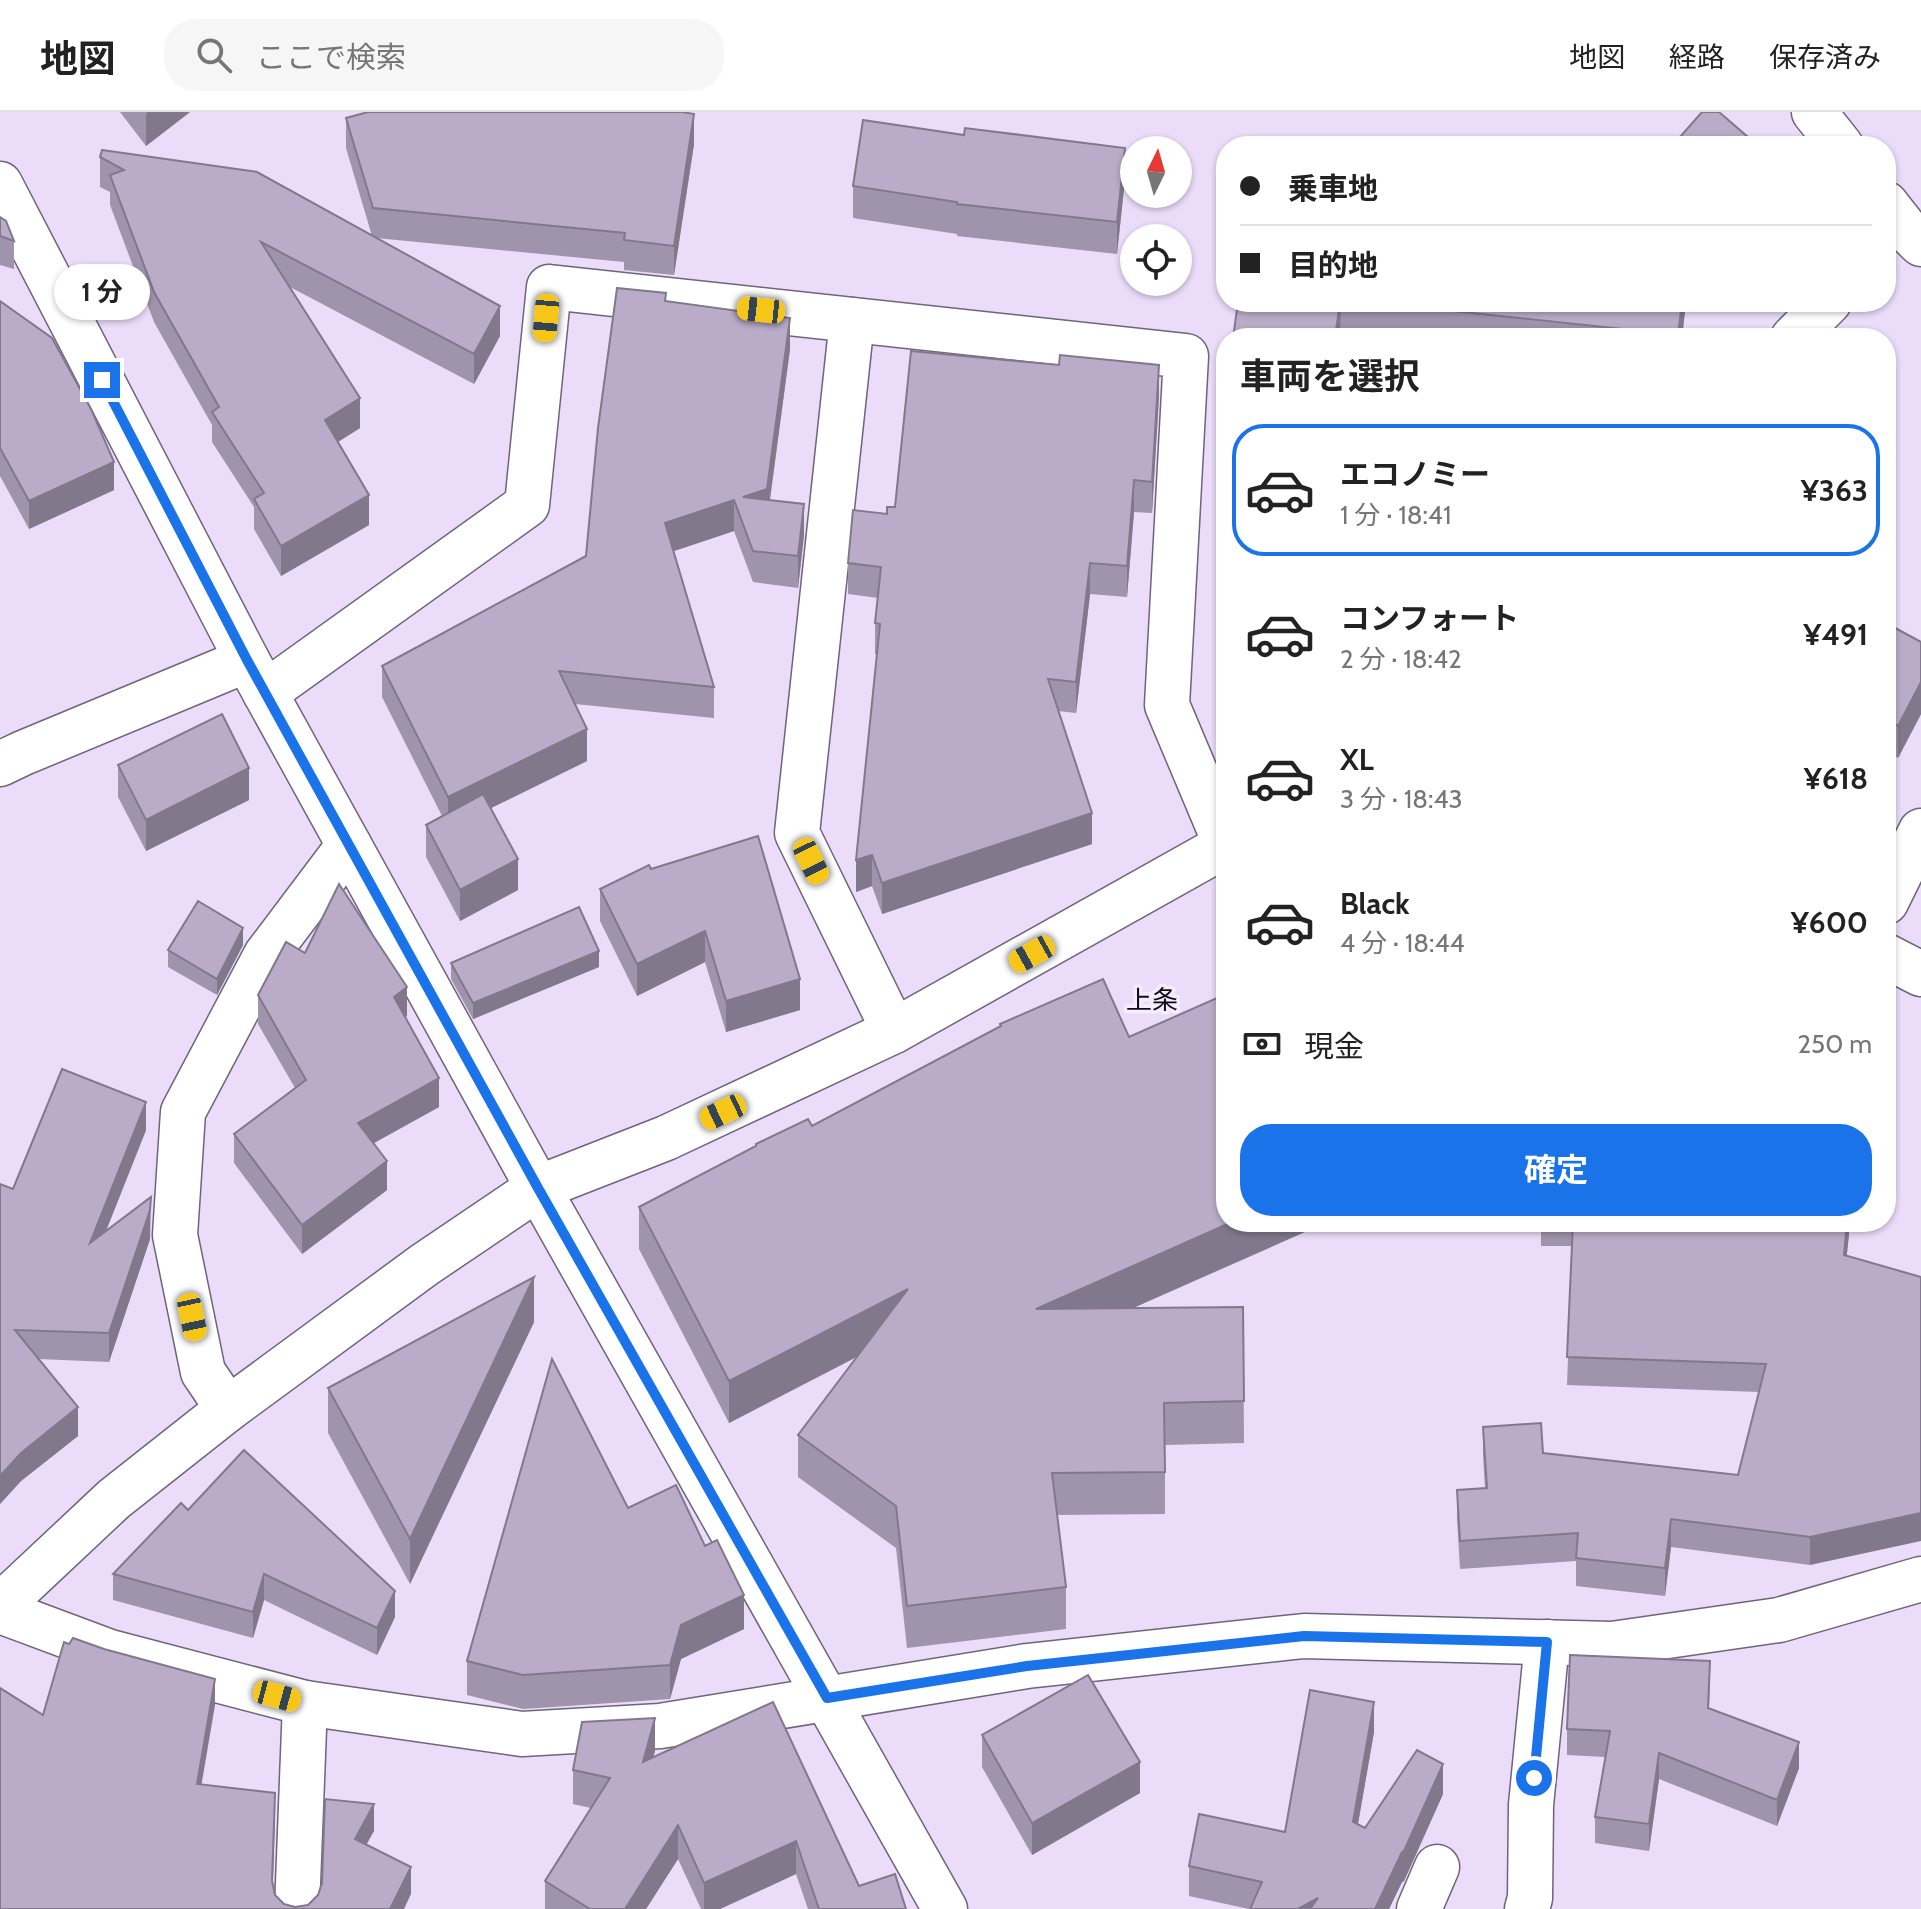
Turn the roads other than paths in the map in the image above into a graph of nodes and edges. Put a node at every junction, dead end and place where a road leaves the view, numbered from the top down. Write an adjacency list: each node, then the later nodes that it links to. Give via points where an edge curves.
1 (1814, 112): 2 (street)
2 (1833, 136)
3 (0, 184): 7 (street)
4 (1819, 312): 6 (street)
5 (852, 320): 7 (street, via 549,287 527,505); 9 (street, via 1186,356 1167,705); 16 (street, via 797,833)
6 (1803, 328)
7 (256, 676): 8 (street); 11 (street)
8 (8, 750)
9 (1216, 821)
10 (1921, 831): 13 (street)
11 (349, 845): 17 (street); 18 (street, via 266,955 183,1112 175,1235 203,1372)
12 (1216, 851): 16 (street)
13 (1896, 882)
14 (1896, 961): 15 (street)
15 (1921, 974)
16 (894, 1031): 17 (street, via 666,1138)
17 (538, 1188): 18 (street); 22 (street)
18 (228, 1409): 20 (street, via 114,1499)
19 (1921, 1579): 21 (street, via 1779,1620 1612,1644)
20 (0, 1609): 23 (street, via 110,1652)
21 (1547, 1642): 22 (street, via 1304,1636 1027,1666); 28 (street)
22 (827, 1698): 23 (street, via 660,1726 522,1734); 26 (street)
23 (305, 1703): 25 (street)
24 (1437, 1867): 27 (street)
25 (297, 1909)
26 (945, 1909)
27 (1419, 1909)
28 (1527, 1909)

